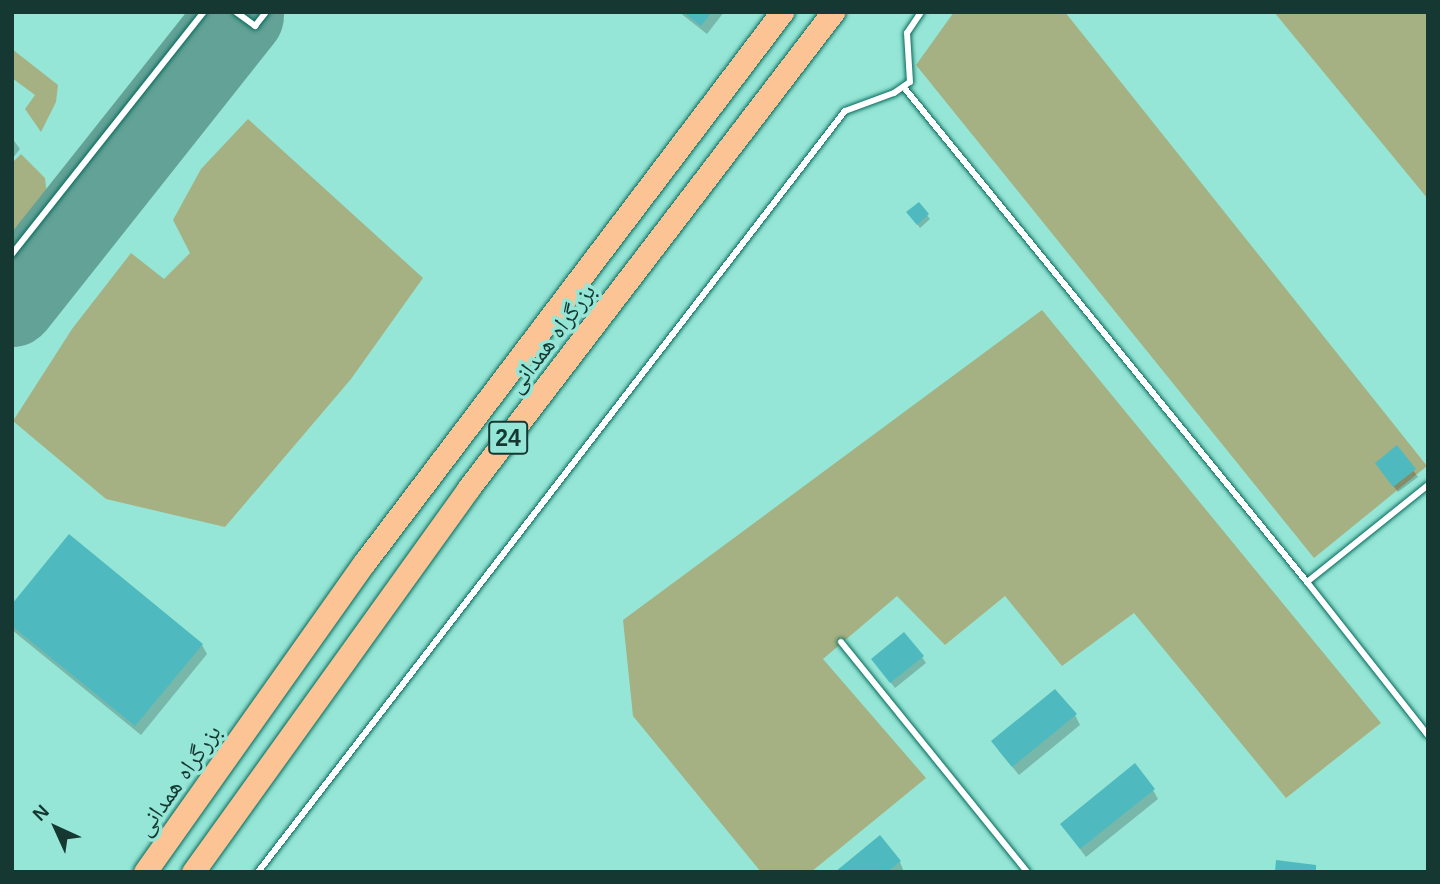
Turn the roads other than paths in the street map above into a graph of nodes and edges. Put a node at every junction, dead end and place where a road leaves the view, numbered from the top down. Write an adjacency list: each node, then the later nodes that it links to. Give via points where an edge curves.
1 (204, 12): 8 (lane)
2 (236, 12): 3 (lane, via 255,26)
3 (266, 12)
4 (782, 12): 14 (highway, بزرگراه همدانی / 24, via 364,564)
5 (834, 12): 15 (highway, بزرگراه همدانی / 24, via 468,489)
6 (921, 12): 13 (lane, via 907,33 910,82 894,93 845,111)
7 (906, 90): 10 (lane)
8 (12, 254)
9 (1428, 485): 10 (lane)
10 (1307, 582): 12 (lane)
11 (841, 642): 18 (lane)
12 (1428, 735)
13 (264, 864): 16 (lane); 17 (lane)
14 (145, 872)
15 (193, 872)
16 (258, 872)
17 (270, 872)
18 (1027, 872)

